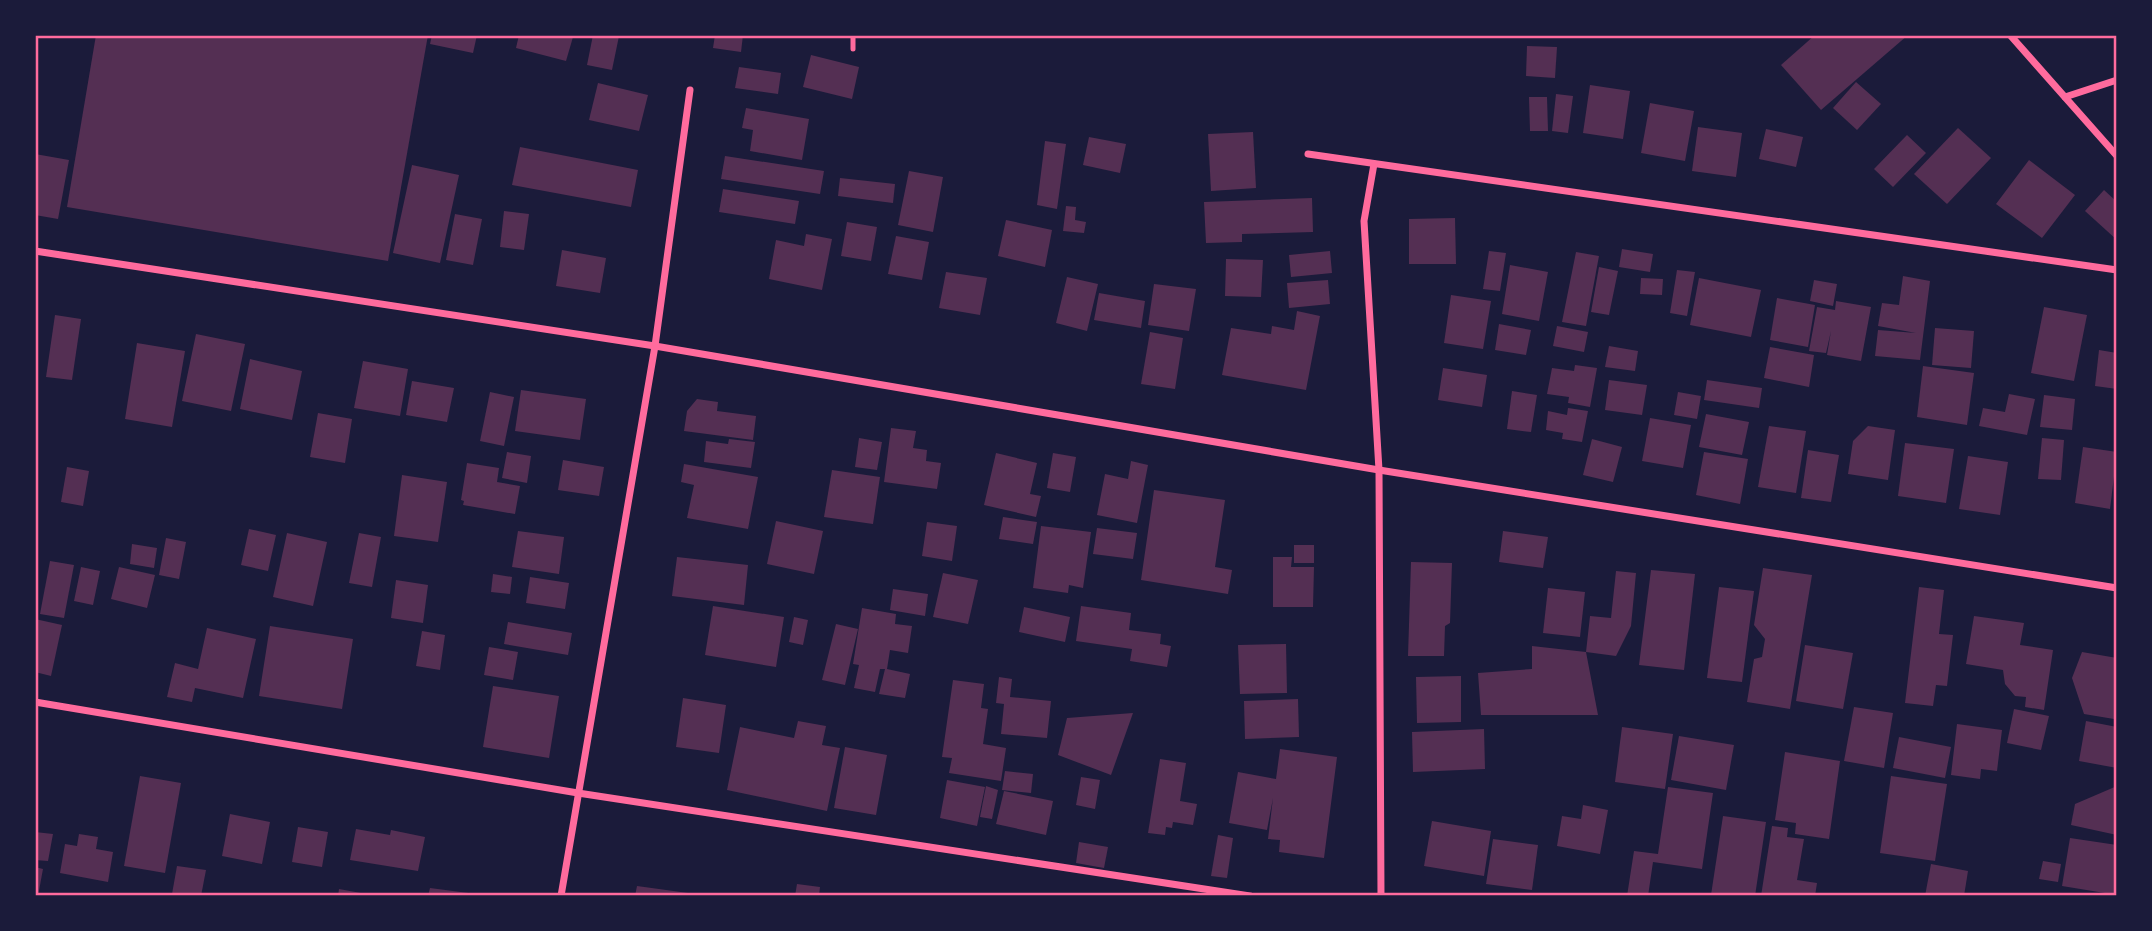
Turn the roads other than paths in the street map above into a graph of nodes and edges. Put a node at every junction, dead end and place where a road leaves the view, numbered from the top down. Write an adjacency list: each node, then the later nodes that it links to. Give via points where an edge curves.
1 (853, 35): 3 (lane)
2 (2010, 35): 6 (street)
3 (853, 49)
4 (2117, 80): 6 (street)
5 (690, 90): 12 (street)
6 (2065, 97): 8 (street)
7 (1308, 155): 9 (street)
8 (2117, 156)
9 (1374, 164): 11 (street); 13 (street, via 1364,221)
10 (35, 251): 12 (street)
11 (2117, 270)
12 (655, 346): 13 (street); 16 (street)
13 (1379, 470): 14 (street); 19 (street)
14 (2117, 588)
15 (35, 702): 16 (street)
16 (578, 793): 17 (street); 18 (street)
17 (561, 896)
18 (1250, 896)
19 (1381, 896)

